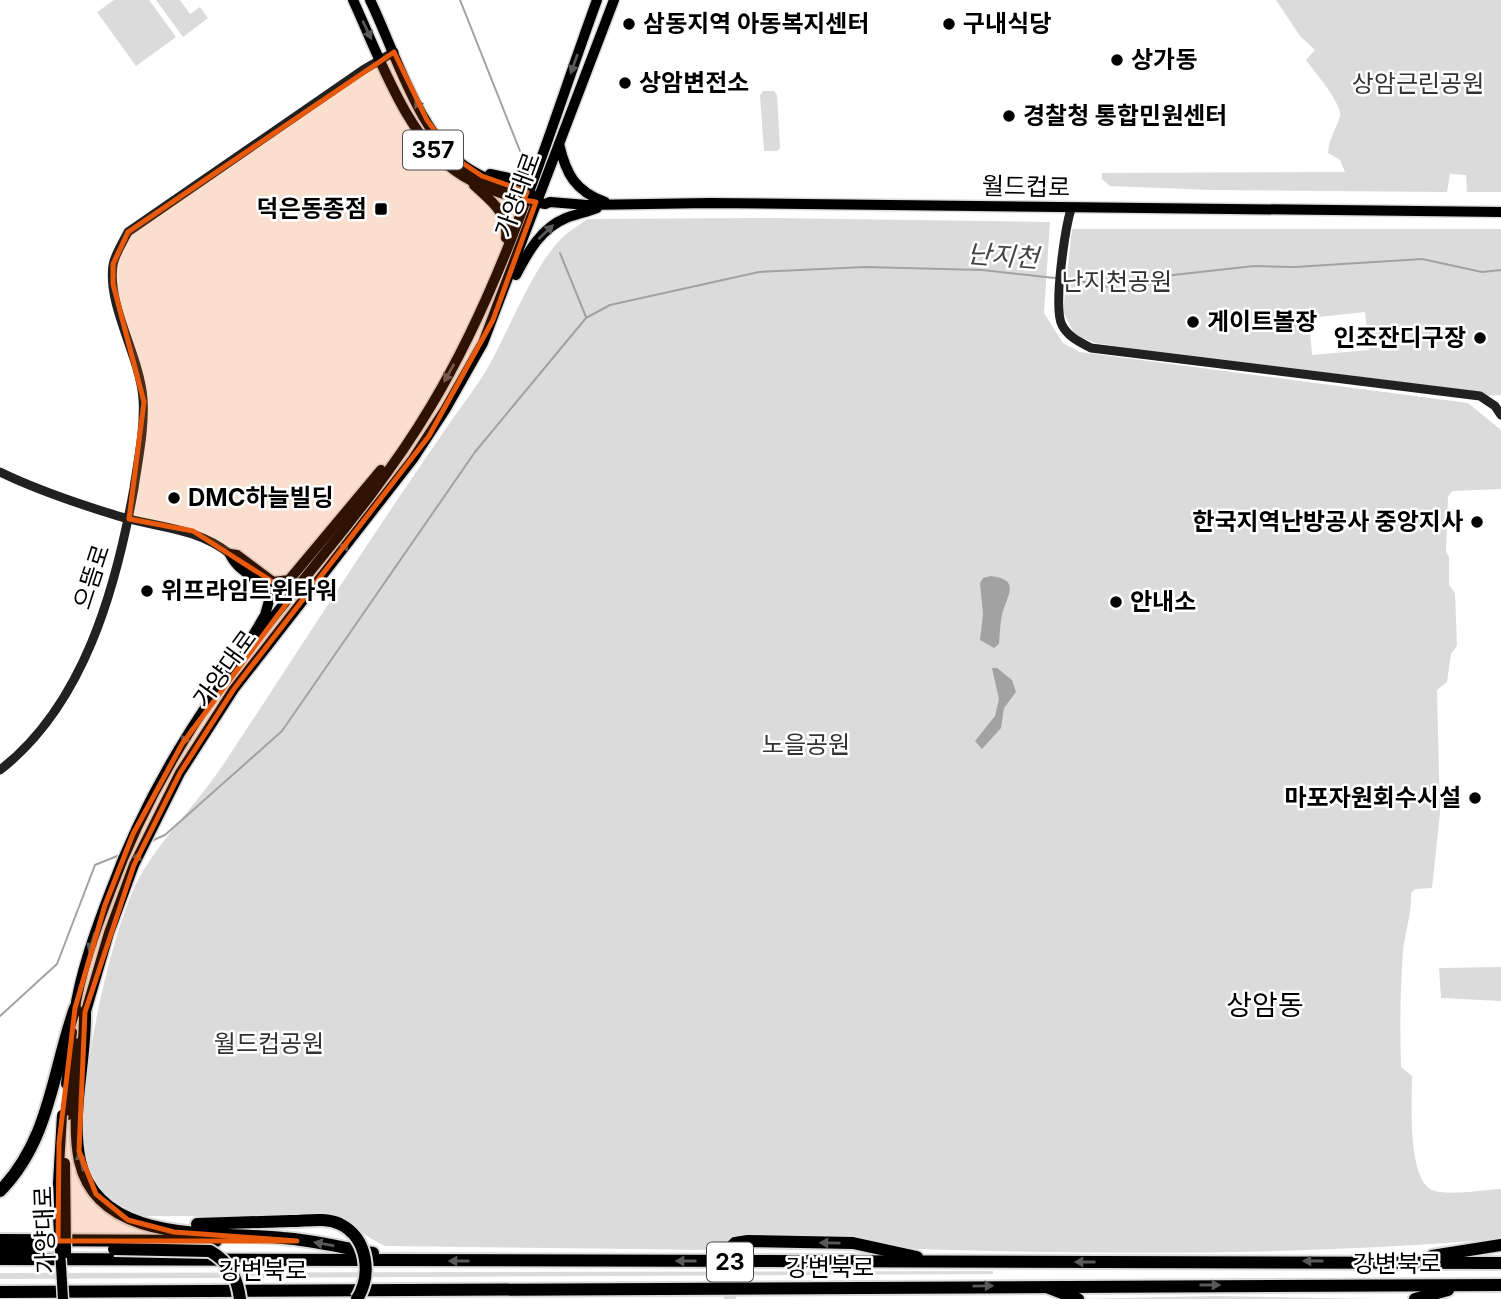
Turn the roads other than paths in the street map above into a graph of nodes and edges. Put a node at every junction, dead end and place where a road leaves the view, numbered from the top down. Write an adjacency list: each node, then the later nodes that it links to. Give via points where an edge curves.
1 (353, 0): 6 (main road, 357, one-way to 6)
2 (370, 0): 5 (main road, 357)
3 (597, 0): 8 (main road, 가양대로, one-way to 8)
4 (614, 0): 7 (main road, 가양대로)
5 (394, 52): 6 (street, 으뜸로); 9 (main road, 357, one-way to 5, via 438,137)
6 (380, 59): 9 (main road, 357, via 428,143 447,164); 20 (street, 으뜸로, via 128,232 113,264 113,284 139,367 144,402)
7 (559, 144): 11 (main road, 가양대로); 12 (main road, via 572,181 587,195)
8 (537, 165): 9 (main road, via 514,179); 10 (main road, 가양대로)
9 (468, 174): 10 (main road, 357, via 505,196); 15 (main road, via 502,214)
10 (526, 196): 11 (main road, 357); 15 (main road, 가양대로)
11 (538, 199): 12 (main road, 월드컵로, via 573,205); 16 (main road, 가양대로)
12 (607, 203): 13 (main road, 월드컵로); 16 (main road, one-way to 12, via 526,256 548,229)
13 (1071, 209): 14 (main road, 월드컵로); 17 (street, via 1064,231 1059,315 1071,337 1091,348 1480,396)
14 (1501, 212)
15 (506, 248): 18 (main road, 가양대로, one-way to 18, via 481,313)
16 (495, 315): 24 (main road, 가양대로, one-way to 16, via 134,865 180,773 234,690 429,436)
17 (1501, 415)
18 (402, 451): 21 (main road, via 371,480 289,580 273,582); 22 (main road, 가양대로)
19 (0, 475): 20 (street)
20 (129, 519): 21 (street, via 192,531); 23 (street, 으뜸로, via 111,587 81,664 46,722)
21 (229, 553): 22 (main road, via 270,597 265,615)
22 (234, 668): 24 (main road, 가양대로, one-way to 24, via 182,744 133,834 96,930)
23 (0, 770)
24 (80, 1010): 25 (highway, via 60,1050 40,1133 20,1169); 26 (highway, one-way to 24, via 128,1220 96,1194 80,1161); 44 (main road, 가양대로, bridge, via 57,1186); 45 (main road, 가양대로, bridge, via 66,1140)
25 (0, 1191)
26 (142, 1223): 28 (highway, via 174,1232); 47 (highway, bridge, via 324,1220 353,1233 362,1248 366,1285)
27 (0, 1240): 28 (highway)
28 (297, 1241): 33 (highway, one-way to 28)
29 (1501, 1245): 34 (highway)
30 (731, 1247): 35 (highway, one-way to 30, via 853,1243 748,1241)
31 (0, 1250): 46 (highway, bridge, via 210,1251 233,1271)
32 (0, 1259): 33 (highway, 강변북로 / 23)
33 (415, 1261): 35 (highway, 강변북로 / 23, one-way to 33)
34 (1405, 1261): 35 (highway, 강변북로 / 23, one-way to 35); 36 (highway, 강변북로 / 23)
35 (945, 1262)
36 (1501, 1263)
37 (1042, 1285): 38 (highway, 강변북로 / 23, one-way to 38); 40 (highway, 강변북로 / 23, one-way to 37); 50 (highway)
38 (1465, 1285): 39 (highway, 강변북로 / 23); 51 (highway)
39 (1501, 1285)
40 (882, 1289): 41 (highway, 강변북로 / 23); 49 (highway)
41 (528, 1291): 43 (highway, 강변북로 / 23); 48 (highway)
42 (0, 1292): 43 (highway, 강변북로 / 23)
43 (104, 1292): 44 (highway)
44 (62, 1299)
45 (69, 1299)
46 (240, 1299)
47 (357, 1299)
48 (482, 1299)
49 (855, 1299)
50 (1078, 1299)
51 (1415, 1299)

